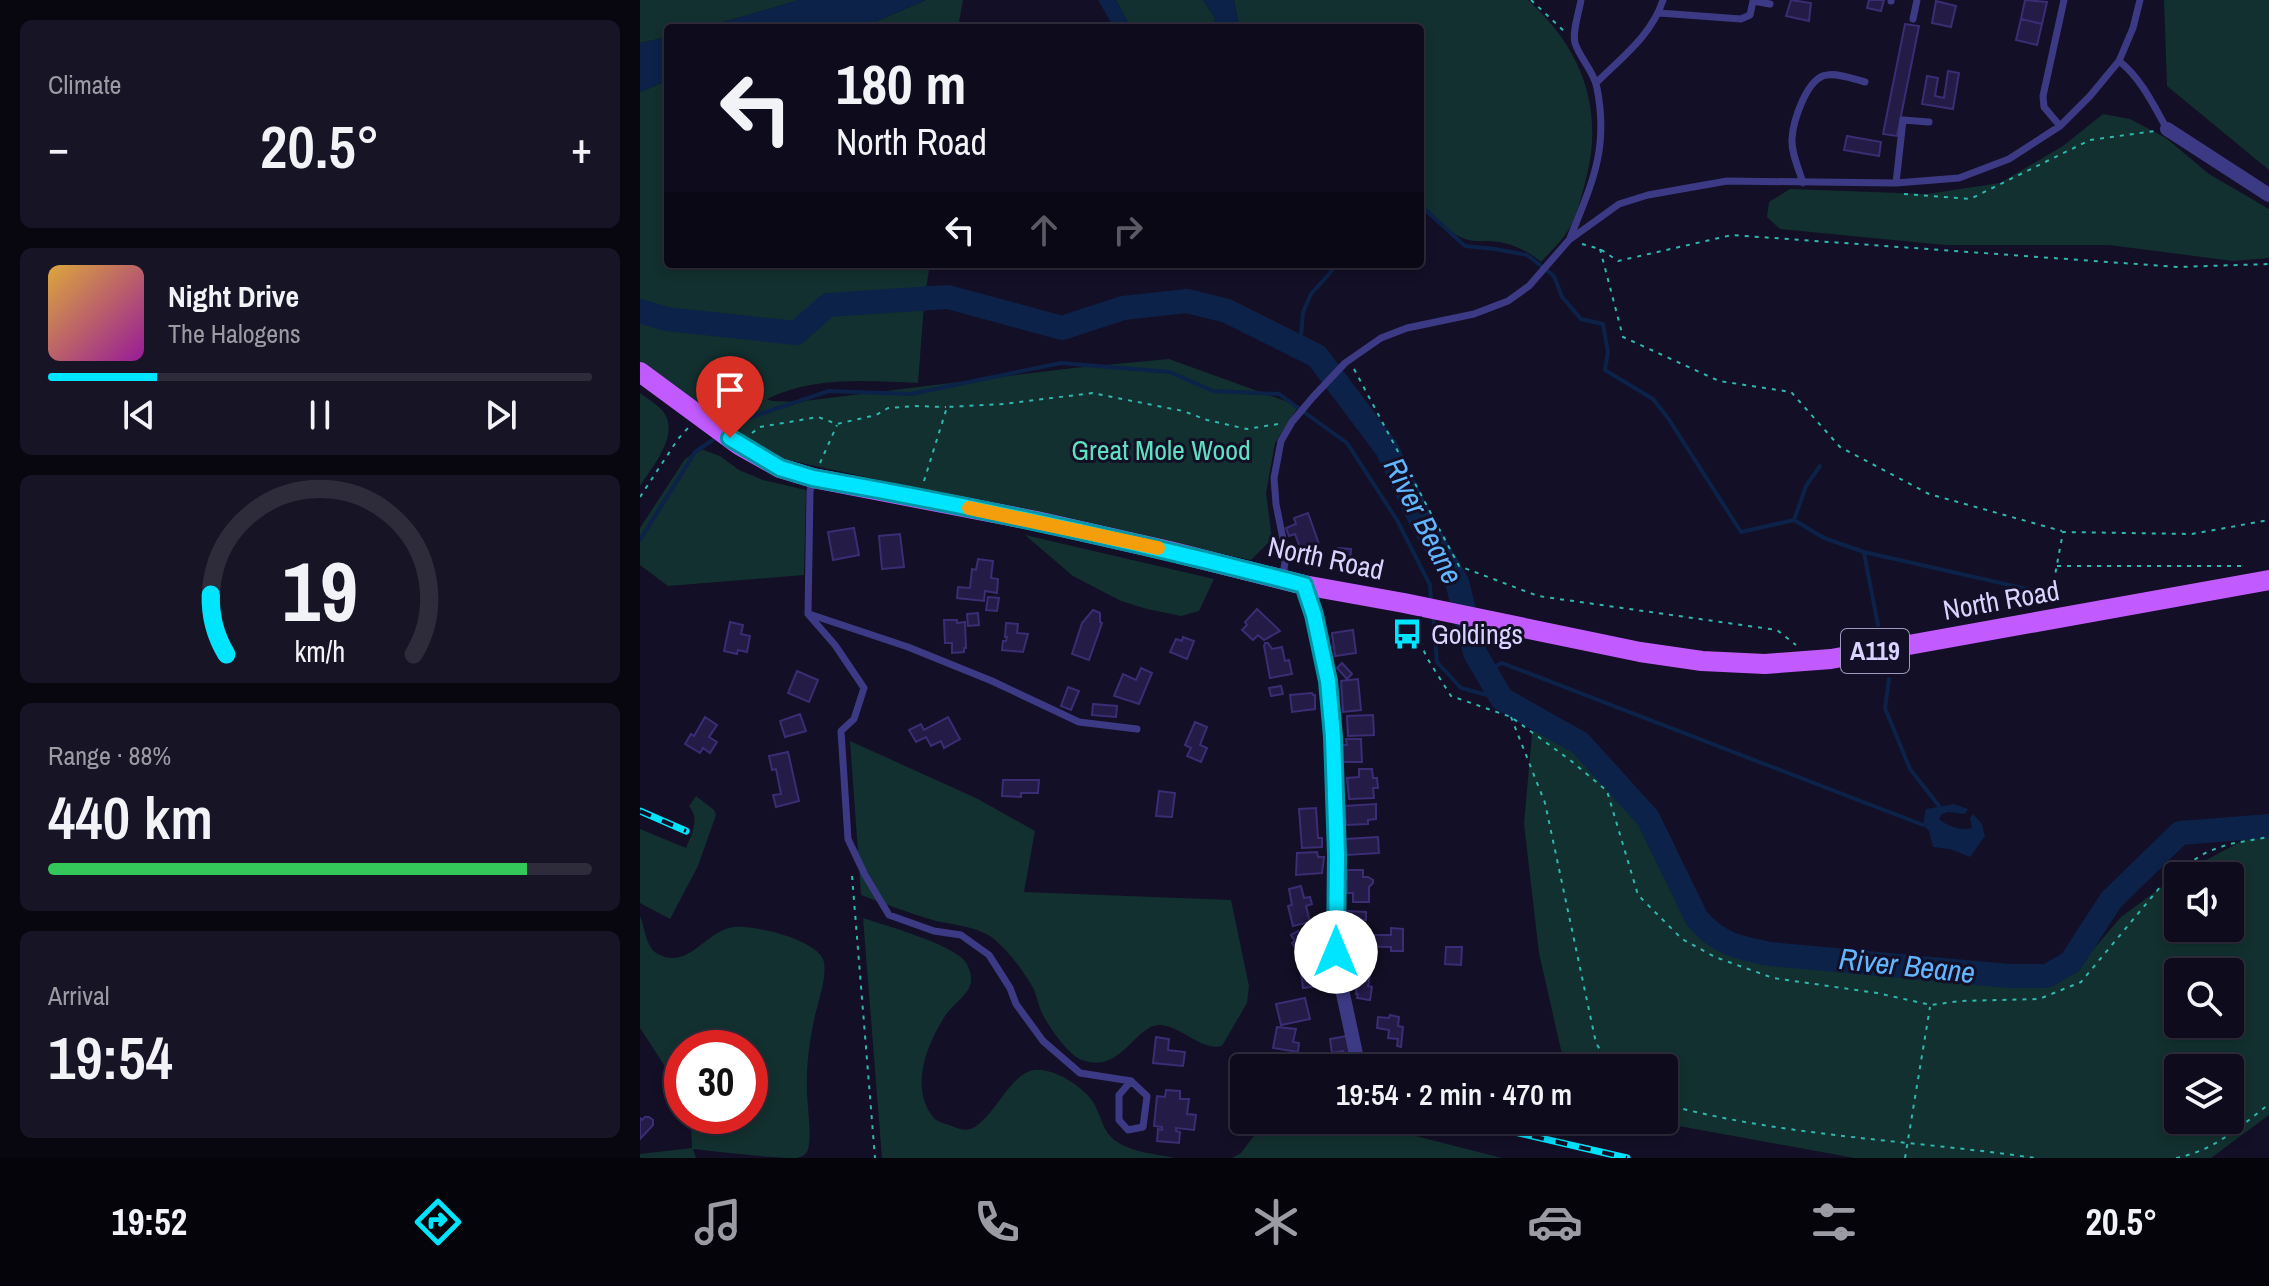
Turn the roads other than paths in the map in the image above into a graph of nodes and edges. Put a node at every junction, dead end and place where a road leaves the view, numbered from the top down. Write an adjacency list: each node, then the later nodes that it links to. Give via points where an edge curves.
1 (1581, 0): 11 (lane, via 1574,41)
2 (1663, 0): 7 (lane)
3 (1917, 0): 8 (lane)
4 (2064, 0): 13 (lane, via 2043,96 2044,107)
5 (2140, 0): 9 (lane)
6 (1770, 4): 7 (lane, via 1753,1 1750,15 1741,19)
7 (1659, 13): 11 (lane)
8 (1913, 19)
9 (2119, 61): 13 (lane); 14 (lane)
10 (1865, 82): 15 (lane, via 1826,75 1811,84 1792,140)
11 (1596, 83): 18 (lane, via 1602,145)
12 (1929, 122): 16 (lane, via 1903,120)
13 (2060, 126): 16 (lane, via 2009,159 1959,178)
14 (2167, 129): 17 (street)
15 (1803, 183): 16 (lane); 18 (lane, via 1727,181 1648,195 1619,204)
16 (1896, 183)
17 (2269, 195)
18 (1569, 240): 21 (lane, via 1529,286 1508,301 1381,338 1347,361 1313,397 1281,441 1274,478 1286,554)
19 (640, 372): 20 (main road, North Road / A119, via 735,442 780,468)
20 (813, 478): 21 (main road, North Road / A119); 24 (lane)
21 (1282, 579): 23 (main road, North Road / A119)
22 (2269, 580): 23 (main road, North Road / A119, via 1831,659 1765,664 1640,652)
23 (1304, 585): 26 (street, via 1328,681 1336,952)
24 (808, 614): 25 (lane, via 956,666 1079,722); 27 (lane, via 864,688 854,719 841,731 848,839 889,915 961,935 989,955 1043,1041 1080,1073)
25 (1137, 729)
26 (1356, 1054)
27 (1131, 1081): 27 (lane, via 1119,1095 1119,1120 1128,1130 1143,1127 1147,1096)

